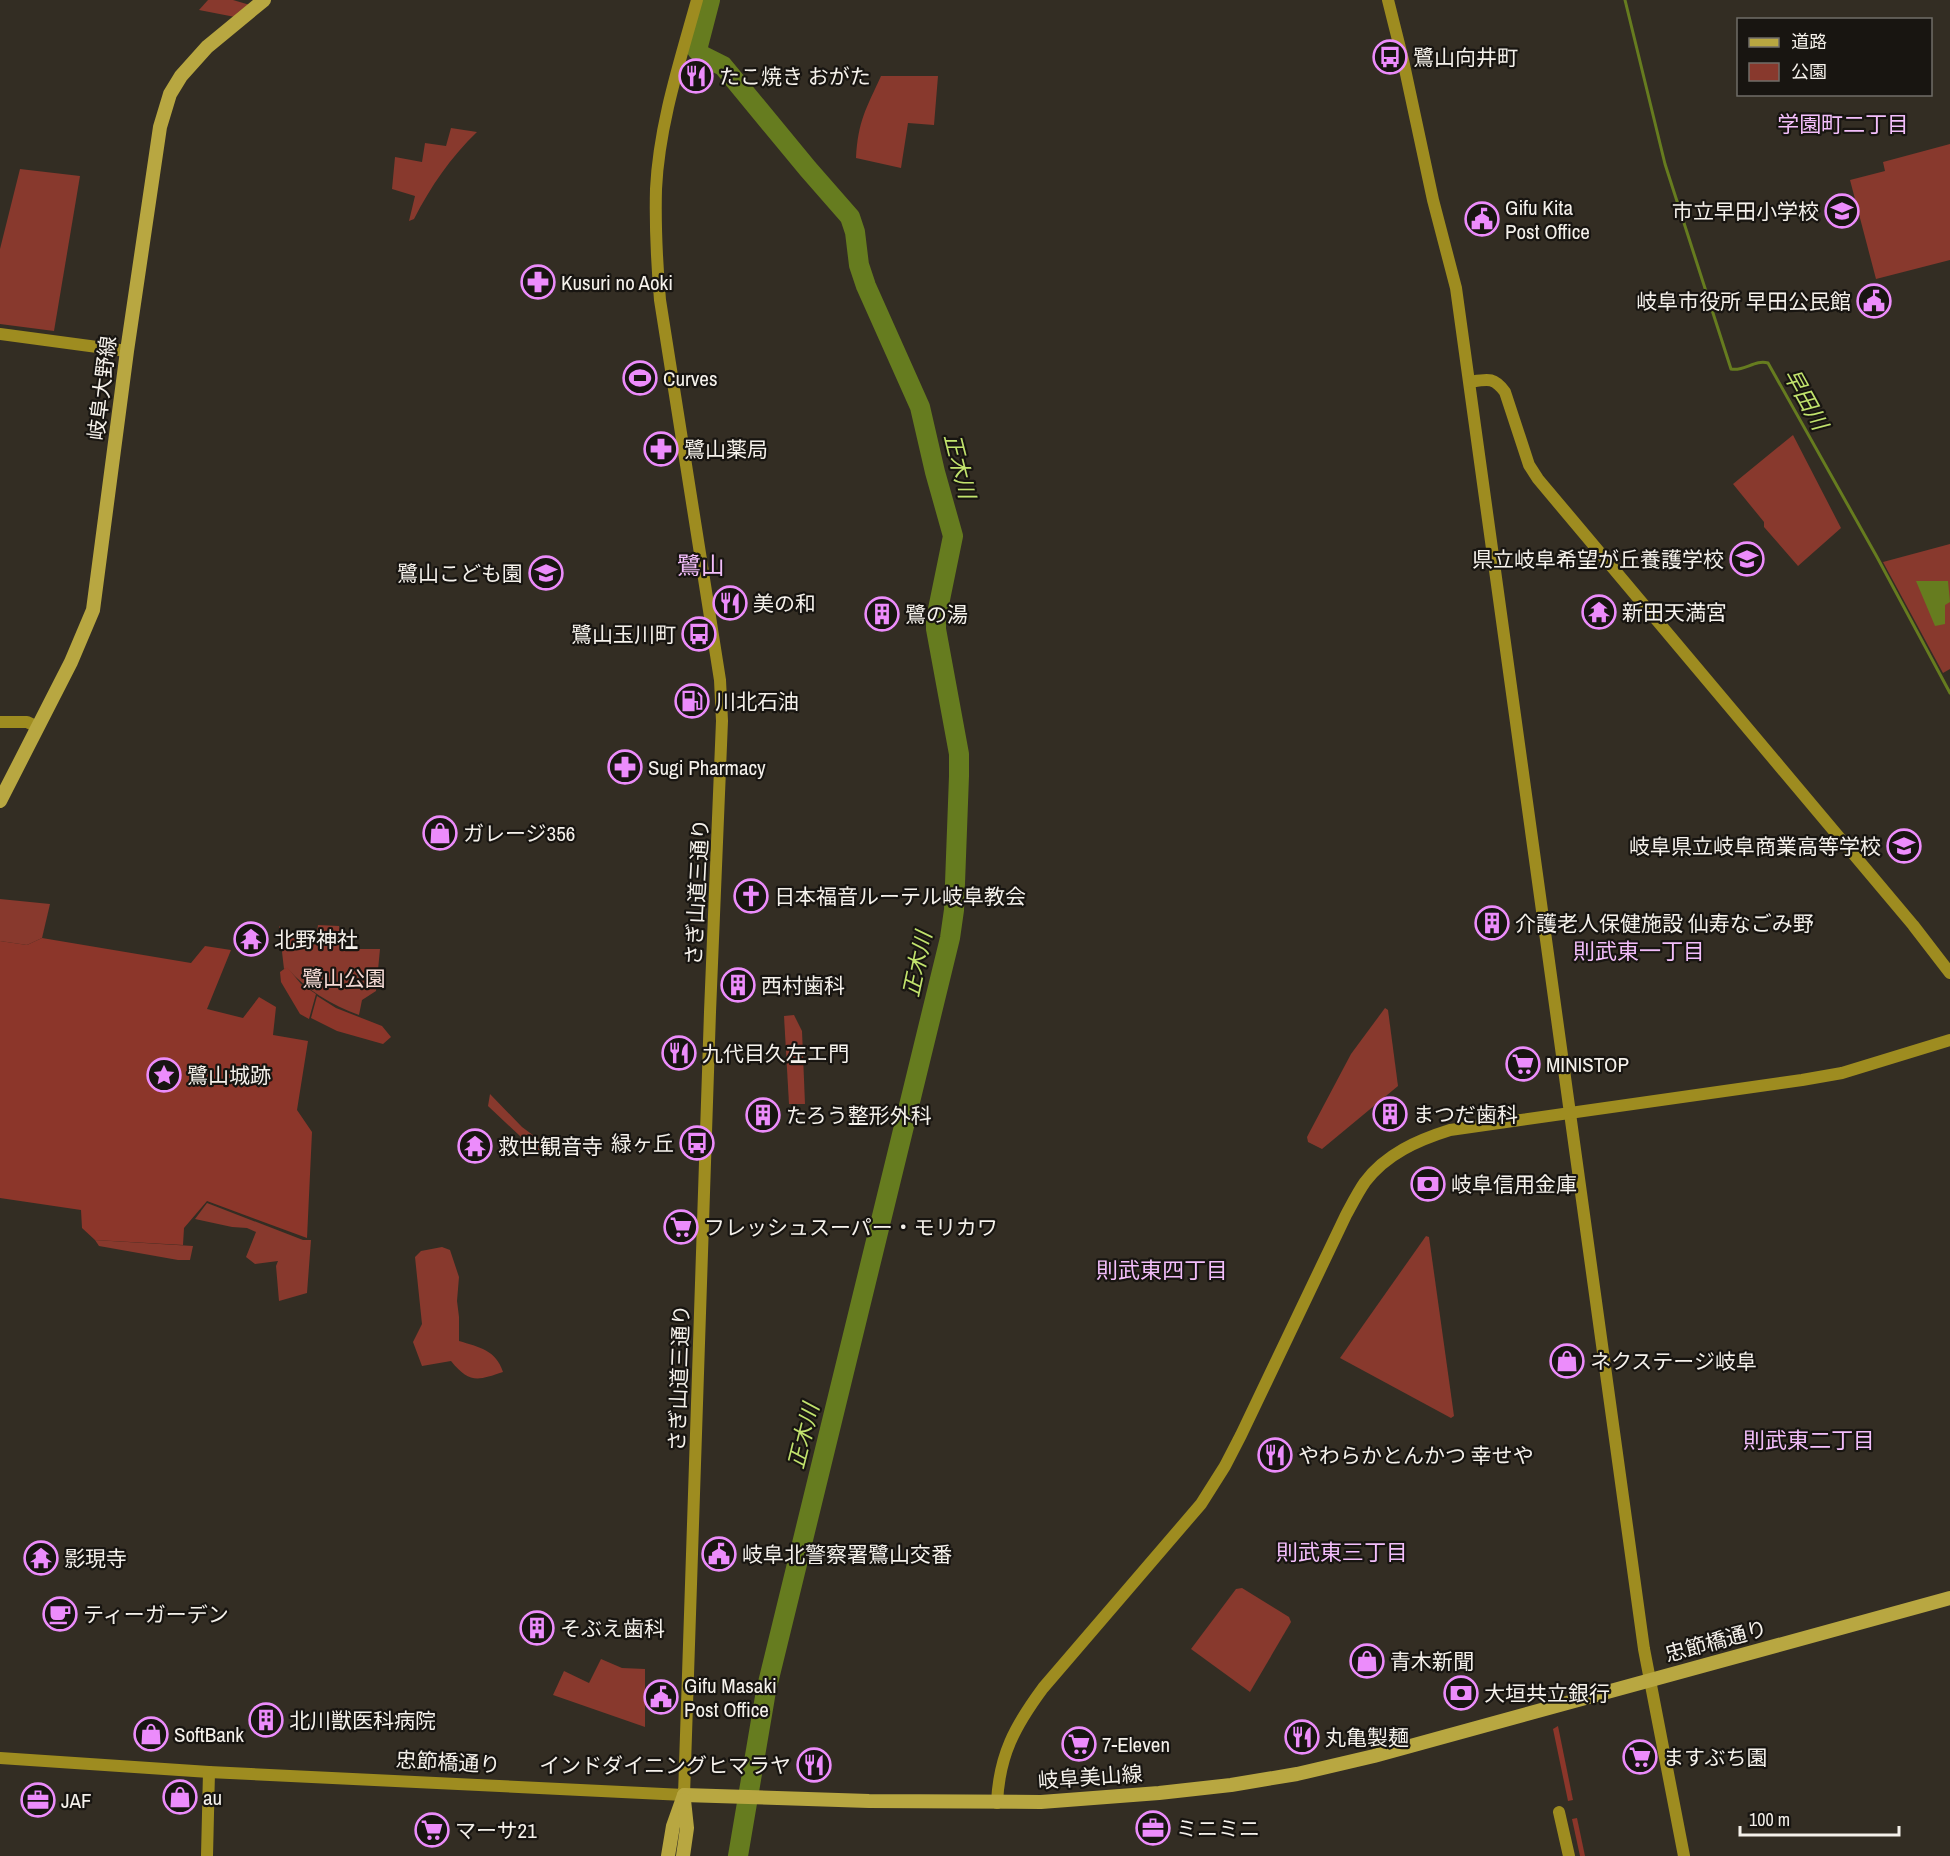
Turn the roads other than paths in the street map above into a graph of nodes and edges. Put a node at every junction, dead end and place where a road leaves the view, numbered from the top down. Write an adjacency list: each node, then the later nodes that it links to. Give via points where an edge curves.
1 (264, 0): 5 (main road, 岐阜大野線, via 207,47 181,76 168,102 157,143)
2 (697, 0): 18 (street, さぎ山道三通り, via 664,125 656,188 660,300 720,680 722,721)
3 (1388, 0): 6 (street, via 1432,200 1456,288)
4 (0, 334): 5 (street)
5 (127, 351): 8 (main road, 岐阜大野線, via 93,610)
6 (1470, 382): 10 (street, via 1498,382 1538,479); 12 (street)
7 (0, 722): 8 (street, via 27,722)
8 (38, 727): 9 (main road, 岐阜大野線)
9 (0, 801)
10 (1950, 973)
11 (1950, 1040): 12 (street, via 1812,1078)
12 (1569, 1113): 14 (street); 19 (street, via 1431,1136 1395,1154 1366,1181 1225,1466 1201,1504 1026,1711 1003,1756)
13 (1950, 1598): 14 (main road, 忠節橋通り)
14 (1650, 1680): 15 (main road, 忠節橋通り); 25 (street)
15 (1492, 1725): 19 (main road, 岐阜美山線, via 1297,1774 1243,1783 1088,1799)
16 (0, 1758): 17 (street, 忠節橋通り)
17 (209, 1772): 18 (street, 忠節橋通り); 21 (street)
18 (684, 1795): 19 (main road, 岐阜美山線); 22 (main road); 23 (main road, via 687,1828)
19 (997, 1803)
20 (1559, 1812): 24 (street)
21 (207, 1856)
22 (668, 1856)
23 (683, 1856)
24 (1569, 1856)
25 (1684, 1856)

